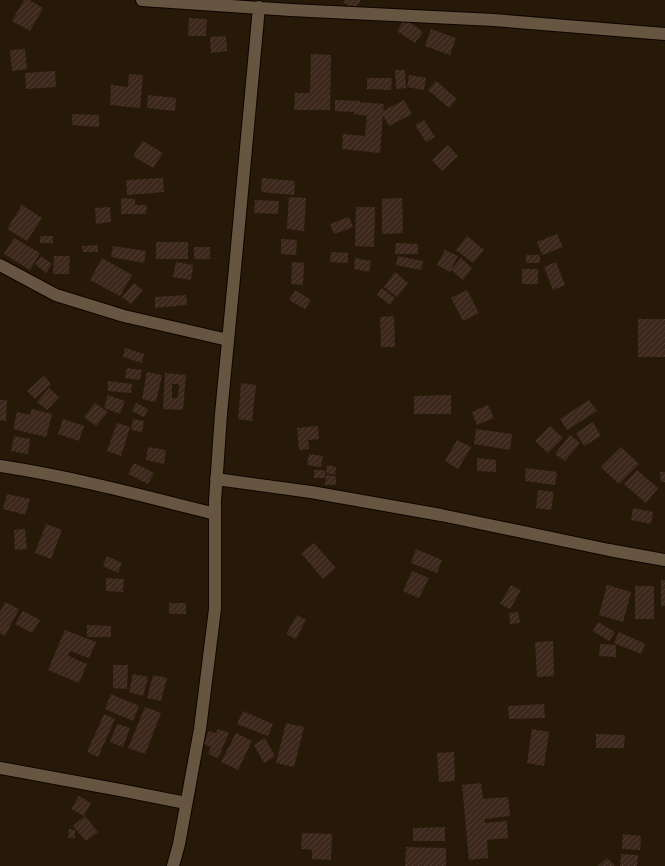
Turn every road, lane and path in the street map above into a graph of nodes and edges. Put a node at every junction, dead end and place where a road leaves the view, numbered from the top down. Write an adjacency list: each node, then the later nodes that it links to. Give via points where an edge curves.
1 (142, 0): 3 (street)
2 (291, 5): 3 (street); 4 (street)
3 (259, 8): 6 (street)
4 (665, 34)
5 (0, 265): 6 (street, via 56,294 124,316)
6 (228, 340): 8 (street)
7 (0, 466): 9 (street, via 140,494)
8 (216, 479): 9 (street); 10 (street, via 426,512)
9 (215, 514): 12 (street, via 215,609 200,729)
10 (665, 560)
11 (0, 768): 12 (street)
12 (186, 803): 13 (street)
13 (173, 866)

